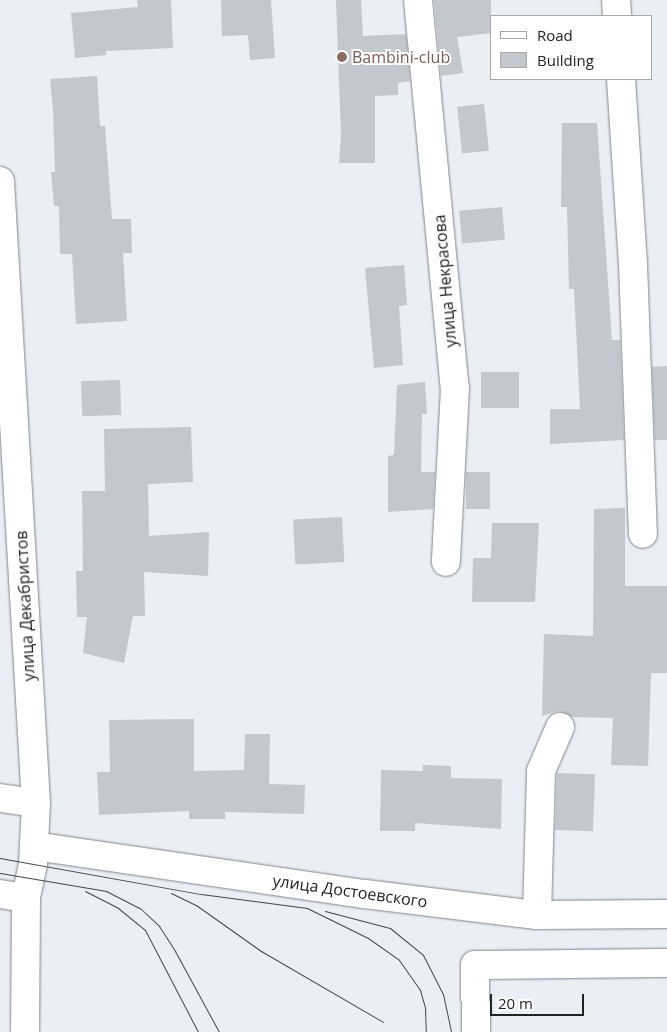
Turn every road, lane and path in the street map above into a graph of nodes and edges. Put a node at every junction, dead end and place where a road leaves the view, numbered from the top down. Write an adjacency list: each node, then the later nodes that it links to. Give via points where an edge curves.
1 (418, 0): 8 (street, улица Некрасова, via 455,388)
2 (616, 0): 3 (street)
3 (617, 15)
4 (621, 80): 7 (street, via 633,264)
5 (0, 180): 6 (street, улица Декабристов)
6 (4, 303): 11 (street, улица Декабристов)
7 (643, 534)
8 (446, 562)
9 (560, 727): 15 (street, via 540,771)
10 (0, 798): 11 (street)
11 (36, 803): 12 (street, улица Декабристов)
12 (34, 846): 13 (street, улица Декабристов); 15 (street, улица Достоевского, via 364,894)
13 (13, 896): 17 (street, улица Декабристов)
14 (667, 914): 15 (street, улица Достоевского)
15 (537, 915)
16 (667, 963): 18 (street, via 475,965)
17 (25, 1032)
18 (476, 1032)

